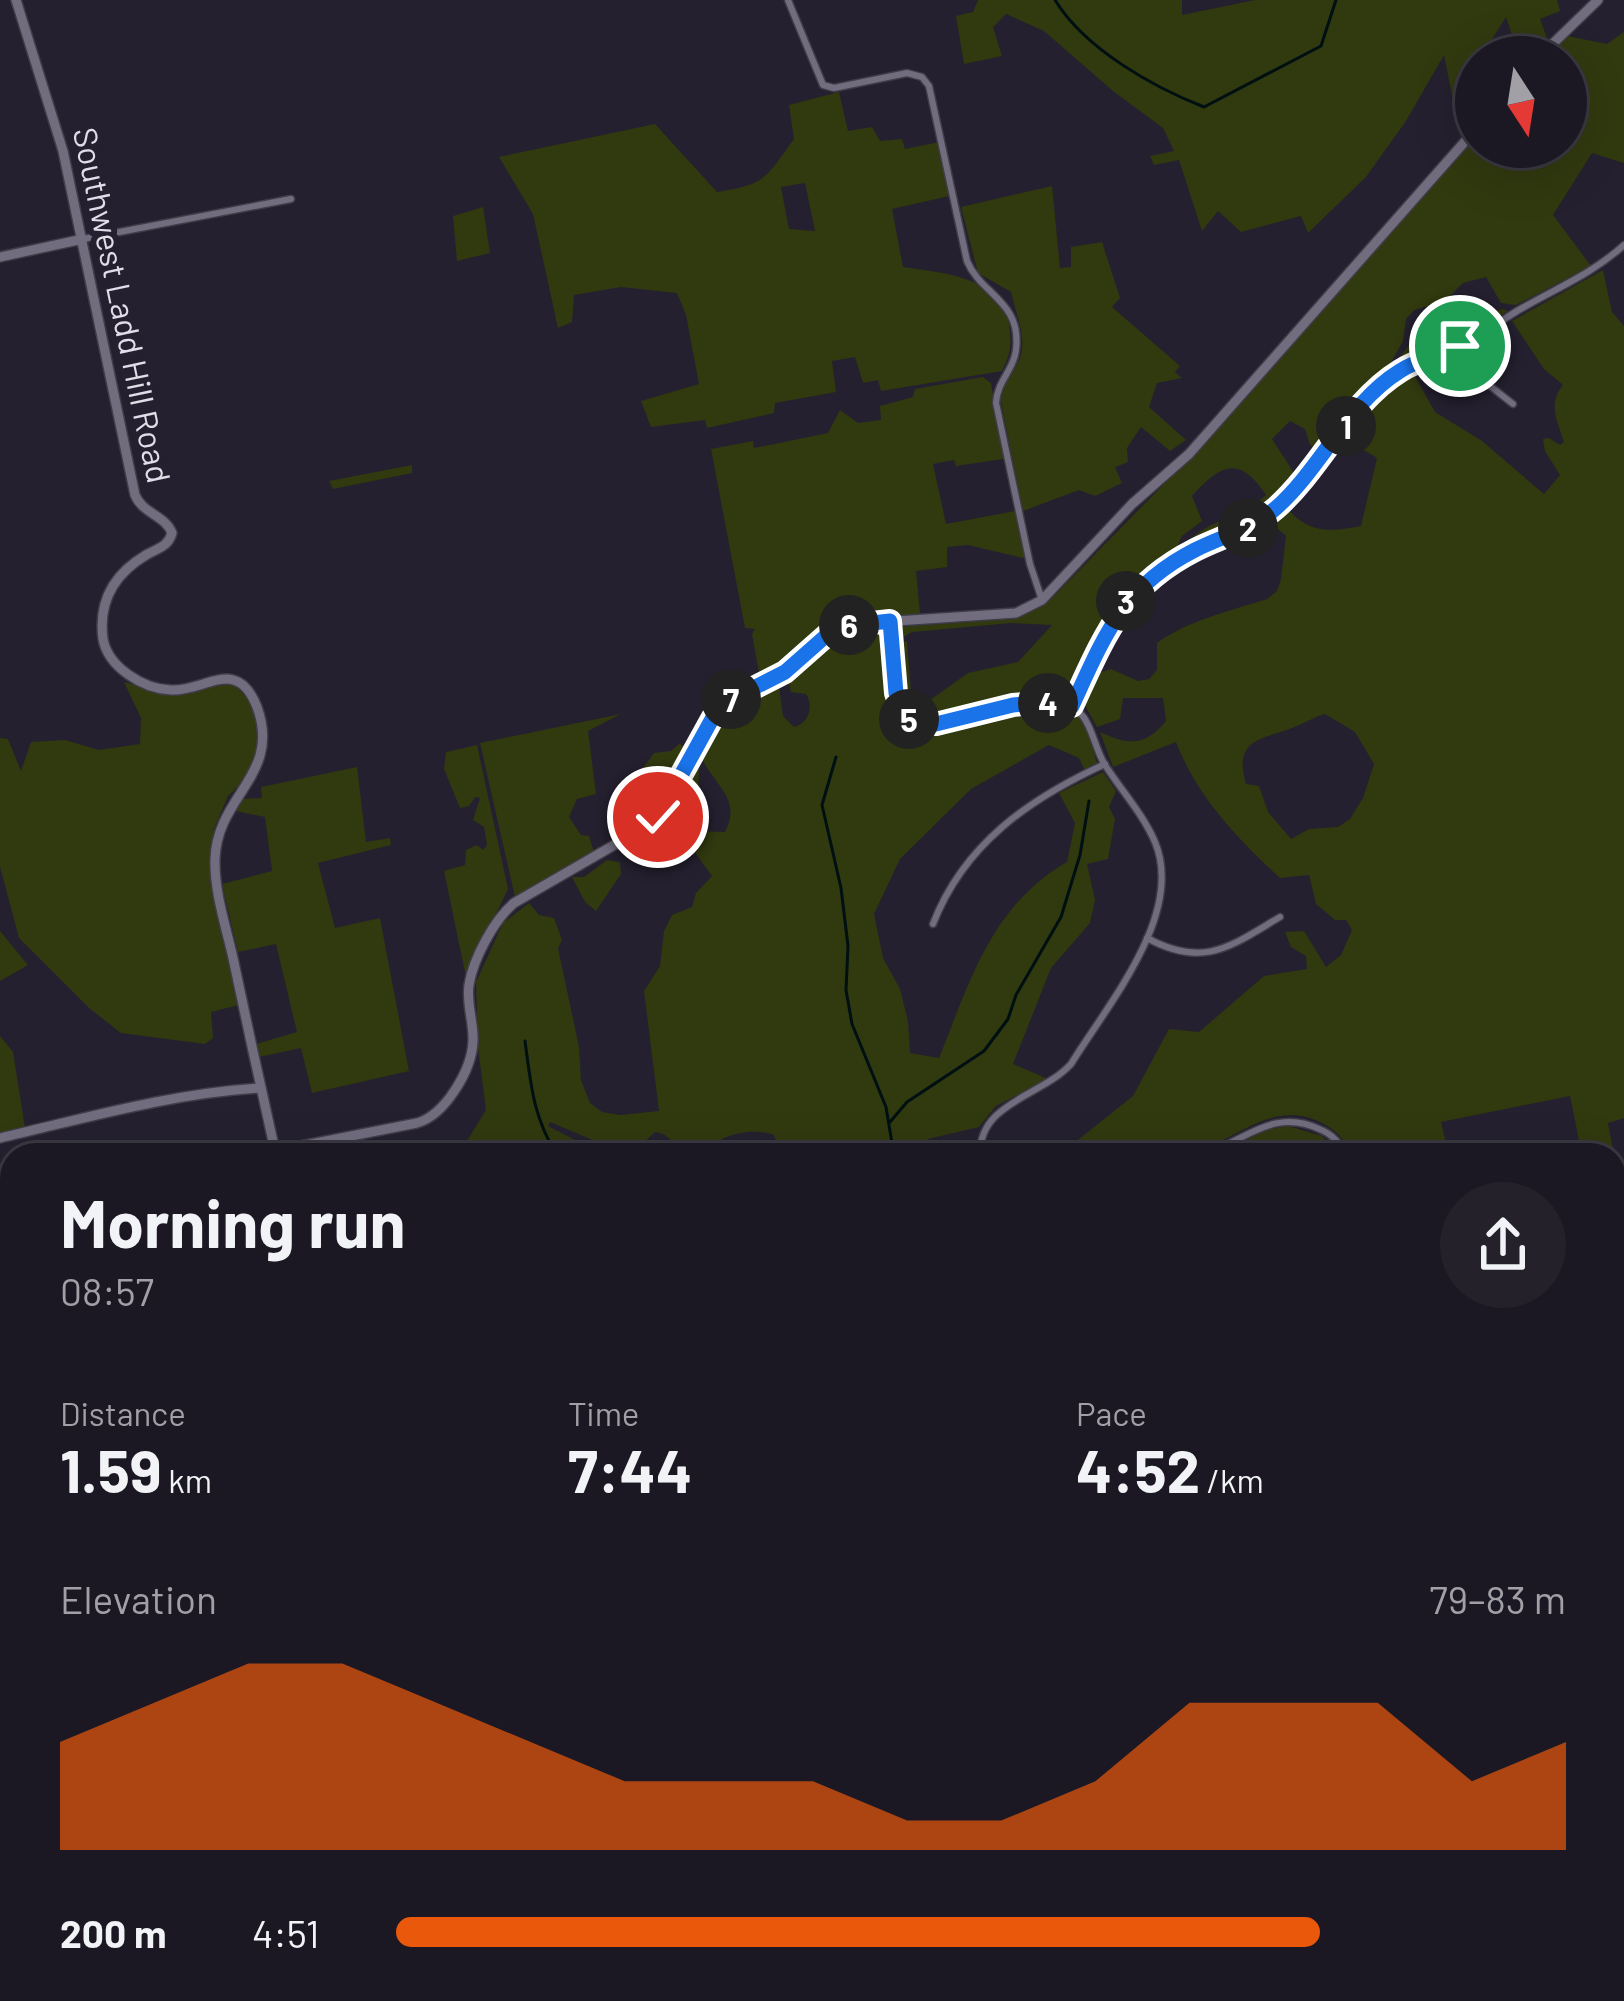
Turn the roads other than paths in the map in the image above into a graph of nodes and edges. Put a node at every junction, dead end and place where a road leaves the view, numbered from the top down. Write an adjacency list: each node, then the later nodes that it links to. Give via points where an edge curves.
1 (16, 0): 7 (street, Southwest Ladd Hill Road)
2 (788, 0): 14 (street, via 823,85 907,74 929,86 967,261 1015,328 1015,359 996,403)
3 (1598, 0): 4 (street)
4 (1561, 36)
5 (1455, 153): 14 (street, via 1190,454)
6 (292, 199): 7 (street)
7 (82, 239): 10 (street); 21 (street, Southwest Ladd Hill Road, via 135,495 172,533 110,589 102,611 106,650 118,668 166,690 236,681 262,726 260,763 225,813 215,862)
8 (1624, 245): 9 (street)
9 (1615, 253): 11 (street); 12 (street)
10 (0, 257)
11 (1624, 261)
12 (1460, 346): 13 (street); 16 (street, via 1381,386 1273,511 1144,584 1111,621)
13 (1513, 404)
14 (1042, 600): 15 (street, via 1016,613)
15 (890, 621): 16 (street, via 896,693 915,723 1013,705); 24 (street, via 836,627 785,672 722,705 654,822 505,911 469,985 470,1057 439,1113)
16 (1072, 706): 17 (street, via 1090,724)
17 (1105, 764): 19 (street, via 1052,790 989,837 955,876); 20 (street, via 1160,857 1161,904)
18 (1280, 916): 20 (street, via 1213,953 1182,953)
19 (933, 925)
20 (1147, 938): 25 (street, via 1071,1064 996,1112)
21 (261, 1088): 22 (street, via 194,1094); 23 (street, Southwest Ladd Hill Road)
22 (0, 1138)
23 (274, 1143)
24 (323, 1143)
25 (982, 1143)
26 (1226, 1143): 27 (street, via 1289,1120)
27 (1336, 1143)

